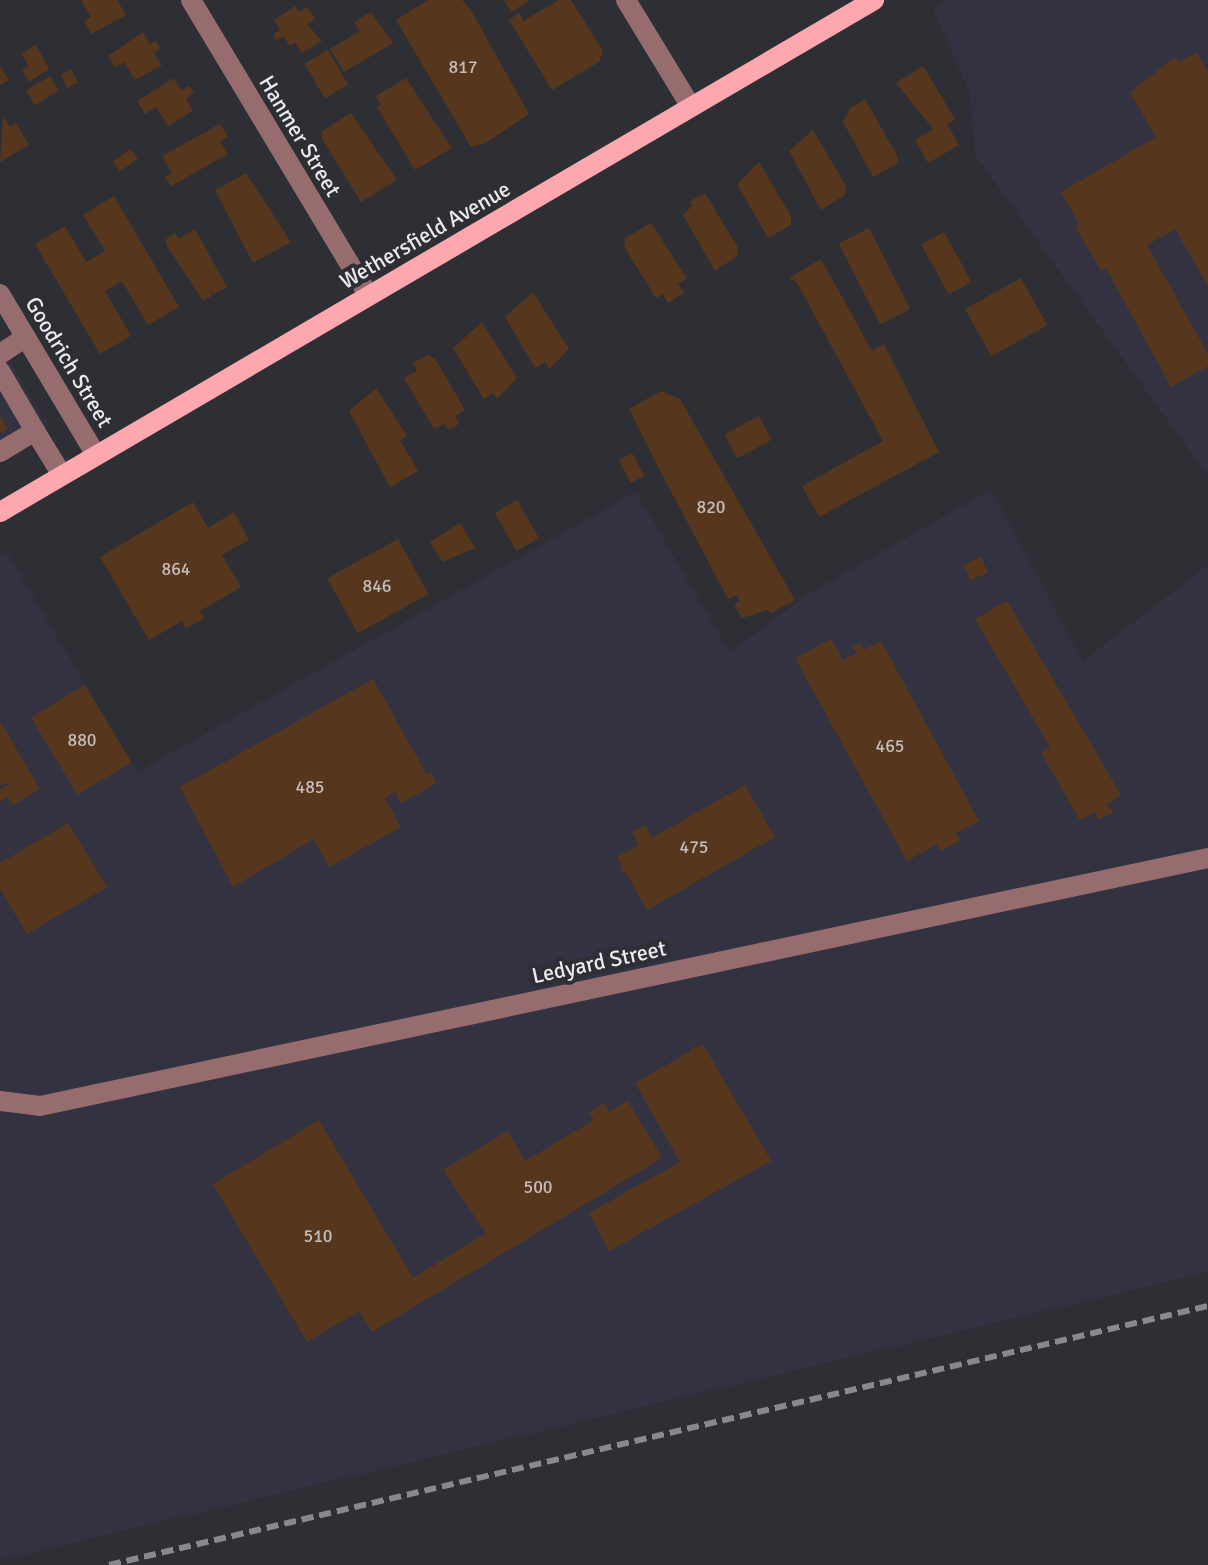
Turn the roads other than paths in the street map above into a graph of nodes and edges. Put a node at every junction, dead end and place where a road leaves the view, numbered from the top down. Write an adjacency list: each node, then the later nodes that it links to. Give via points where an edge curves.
1 (191, 0): 6 (street, Hanmer Street)
2 (626, 0): 4 (street)
3 (874, 0): 4 (main road, Wethersfield Avenue)
4 (691, 107): 6 (main road, Wethersfield Avenue)
5 (0, 294): 7 (street, Goodrich Street)
6 (369, 296): 12 (main road, Wethersfield Avenue)
7 (26, 337): 8 (street); 12 (street, Goodrich Street)
8 (0, 354)
9 (3, 382): 10 (street)
10 (35, 431): 11 (street); 13 (street)
11 (0, 452)
12 (96, 455): 13 (main road, Wethersfield Avenue)
13 (62, 475): 14 (main road, Wethersfield Avenue)
14 (0, 512)
15 (1208, 858): 16 (street, Ledyard Street, via 40,1106)
16 (0, 1101)

